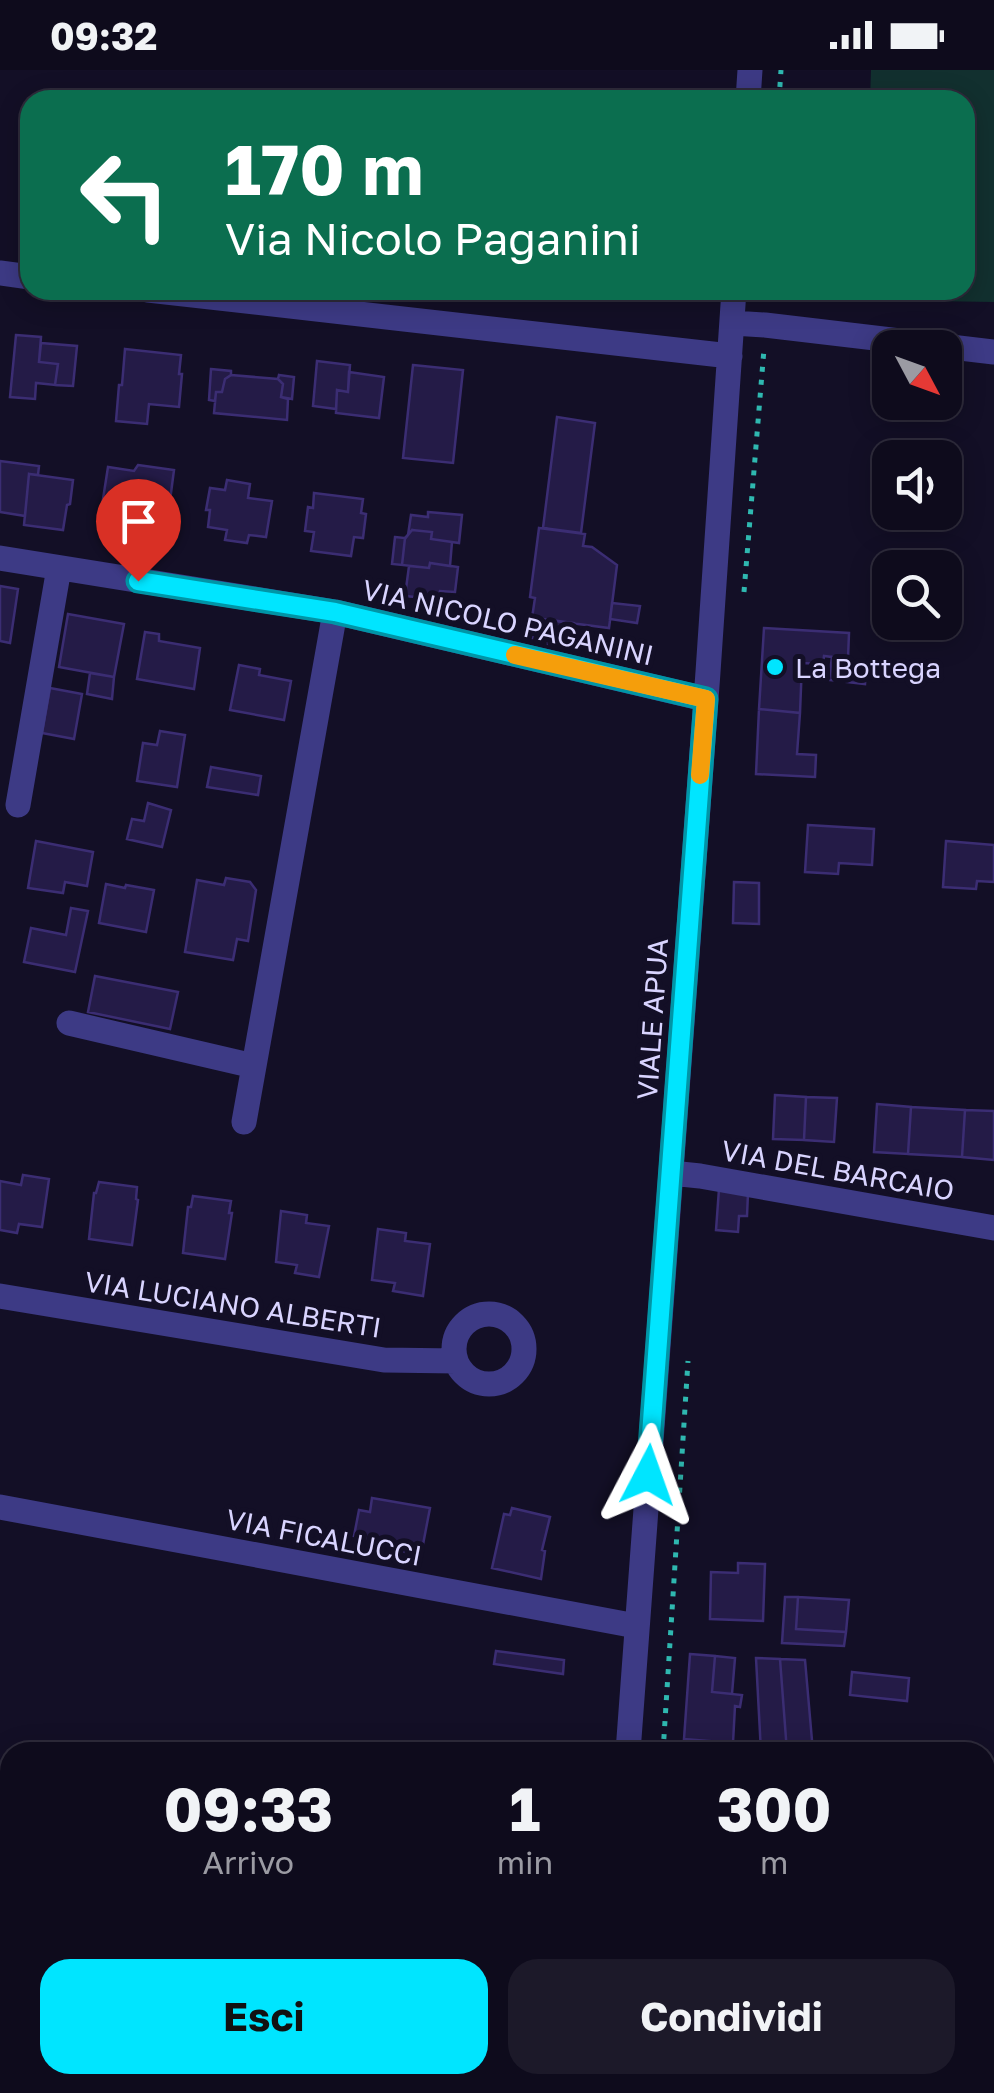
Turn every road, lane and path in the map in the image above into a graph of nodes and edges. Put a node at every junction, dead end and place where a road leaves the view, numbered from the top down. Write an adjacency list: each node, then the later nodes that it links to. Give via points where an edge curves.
1 (236, 300): 5 (street)
2 (733, 300): 3 (street, VIALE APUA)
3 (732, 323): 4 (street); 5 (street, VIALE APUA)
4 (994, 352)
5 (730, 356): 9 (street, VIALE APUA)
6 (0, 558): 7 (street, VIA NICOLO PAGANINI)
7 (59, 568): 8 (street, VIA NICOLO PAGANINI); 10 (street)
8 (335, 612): 9 (street, VIA NICOLO PAGANINI); 12 (street)
9 (706, 699): 14 (street, VIALE APUA)
10 (18, 805)
11 (69, 1023): 12 (street)
12 (254, 1066): 13 (street)
13 (244, 1122)
14 (671, 1174): 15 (street, VIA DEL BARCAIO); 19 (street, VIALE APUA)
15 (994, 1228)
16 (0, 1296): 17 (street, VIA LUCIANO ALBERTI, via 384,1360)
17 (456, 1360)
18 (0, 1507): 19 (street, VIA FICALUCCI)
19 (636, 1626): 20 (street, VIALE APUA)
20 (629, 1742)

